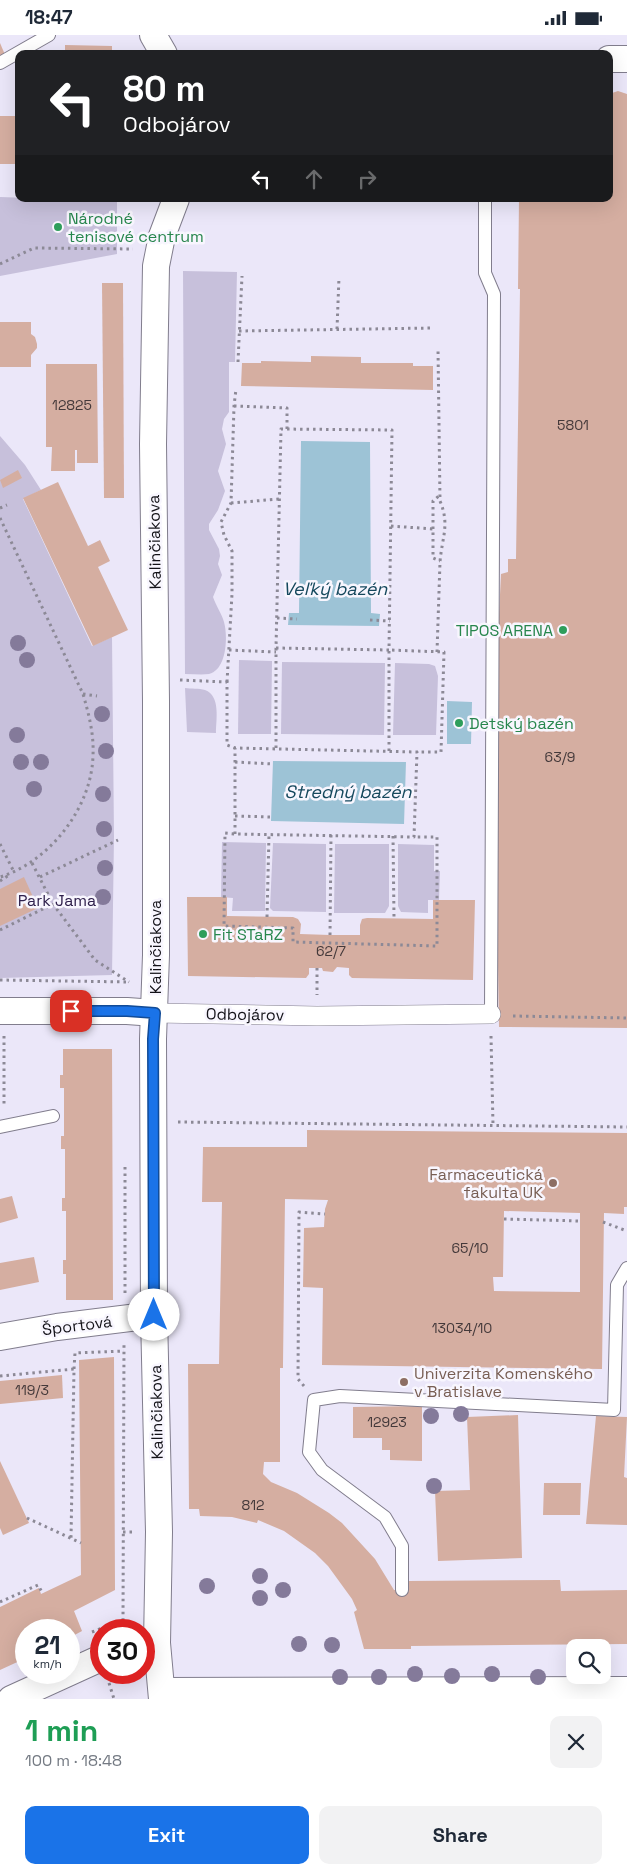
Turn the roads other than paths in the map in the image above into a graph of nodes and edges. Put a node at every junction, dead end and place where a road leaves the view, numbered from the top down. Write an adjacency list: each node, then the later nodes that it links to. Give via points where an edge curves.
1 (49, 35): 3 (lane)
2 (153, 35): 4 (street)
3 (23, 50)
4 (162, 50)
5 (15, 54): 8 (lane)
6 (613, 59): 7 (street)
7 (627, 59)
8 (0, 63)
9 (175, 202): 11 (street, Kalinčiakova, via 162,236 156,266 153,444)
10 (485, 202): 12 (lane, via 485,273 494,294)
11 (155, 1013): 12 (street, Odbojárov); 13 (street, Odbojárov, via 127,1011); 17 (street, Kalinčiakova)
12 (499, 1015)
13 (2, 1023)
14 (52, 1116): 15 (lane)
15 (0, 1127)
16 (627, 1268): 19 (lane, via 617,1285 614,1410 340,1396 314,1399 309,1452 322,1470 385,1517 402,1546)
17 (154, 1315): 18 (street, Športová); 20 (street, Kalinčiakova, via 159,1532)
18 (0, 1337)
19 (402, 1591)
20 (152, 1619)
21 (155, 1665): 24 (street, Kalinčiakova)
22 (90, 1675): 25 (street)
23 (627, 1690): 24 (street)
24 (162, 1695)
25 (11, 1699)

